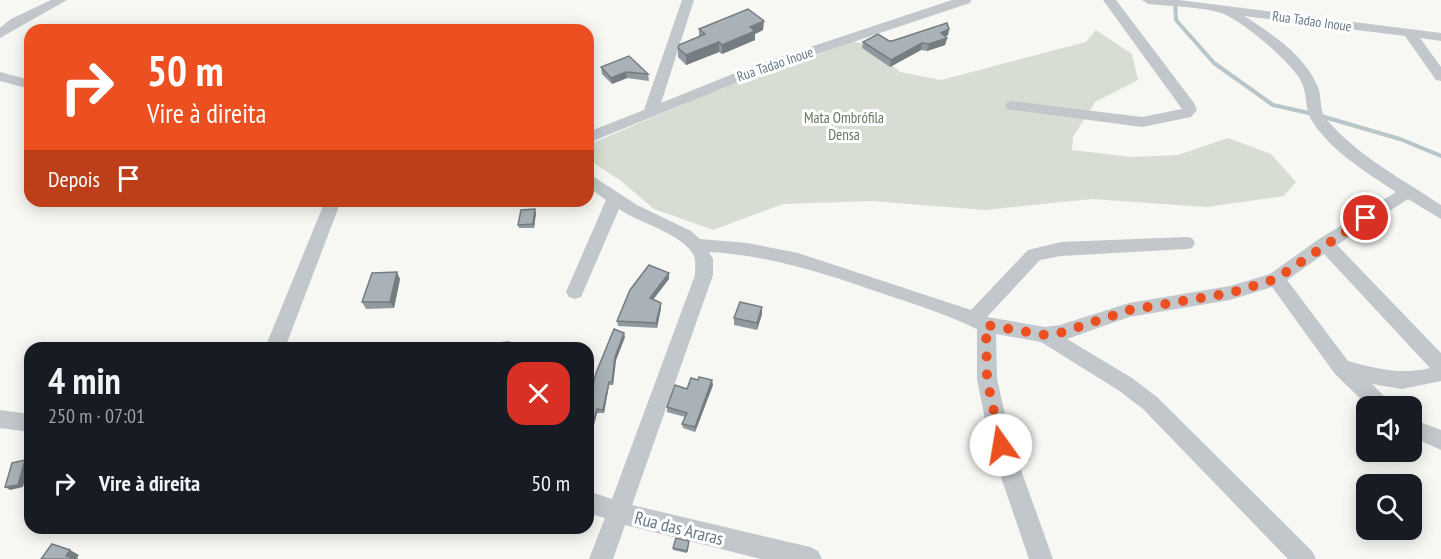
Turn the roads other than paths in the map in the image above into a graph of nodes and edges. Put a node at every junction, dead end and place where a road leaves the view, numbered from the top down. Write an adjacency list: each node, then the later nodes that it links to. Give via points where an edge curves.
1 (62, 0): 10 (street)
2 (688, 0): 17 (street)
3 (965, 0): 7 (street, Rua Tadao Inoue)
4 (1109, 0): 16 (street, via 1190,110 1142,122)
5 (1148, 0): 8 (street, Rua Tadao Inoue)
6 (1280, 0): 9 (street)
7 (940, 4): 17 (street, Rua Tadao Inoue)
8 (1225, 10): 9 (street, Rua Tadao Inoue); 20 (street, via 1249,23 1302,73 1312,88 1315,114 1349,149)
9 (1282, 17): 11 (street, Rua Tadao Inoue)
10 (0, 34)
11 (1410, 34): 12 (street, Rua Tadao Inoue); 14 (street)
12 (1441, 37)
13 (0, 76): 15 (street)
14 (1441, 77)
15 (24, 83)
16 (1012, 106)
17 (651, 111): 18 (street, Rua Tadao Inoue)
18 (594, 135)
19 (594, 183): 21 (street)
20 (1409, 191): 23 (street); 26 (street)
21 (615, 199): 25 (street); 28 (street)
22 (331, 207): 31 (street)
23 (1441, 213)
24 (1186, 243): 29 (street, via 1061,249 1034,255)
25 (696, 244): 29 (street, via 752,249 789,258); 41 (street, via 704,259 704,275)
26 (1325, 244): 27 (street); 32 (street)
27 (1276, 279): 30 (street, via 1230,293 1130,310); 33 (street)
28 (575, 292)
29 (980, 322): 30 (street); 44 (street, via 1001,445)
30 (1045, 335): 45 (street, via 1150,403)
31 (277, 342)
32 (1441, 366)
33 (1342, 368): 34 (street, via 1394,382); 35 (street)
34 (1441, 373)
35 (1371, 396)
36 (0, 419): 37 (street)
37 (24, 422)
38 (1422, 432): 39 (street)
39 (1441, 440)
40 (594, 504): 41 (street, Rua das Araras)
41 (619, 513): 42 (street); 43 (street, Rua das Araras)
42 (601, 559)
43 (810, 559)
44 (1041, 559)
45 (1304, 559)

